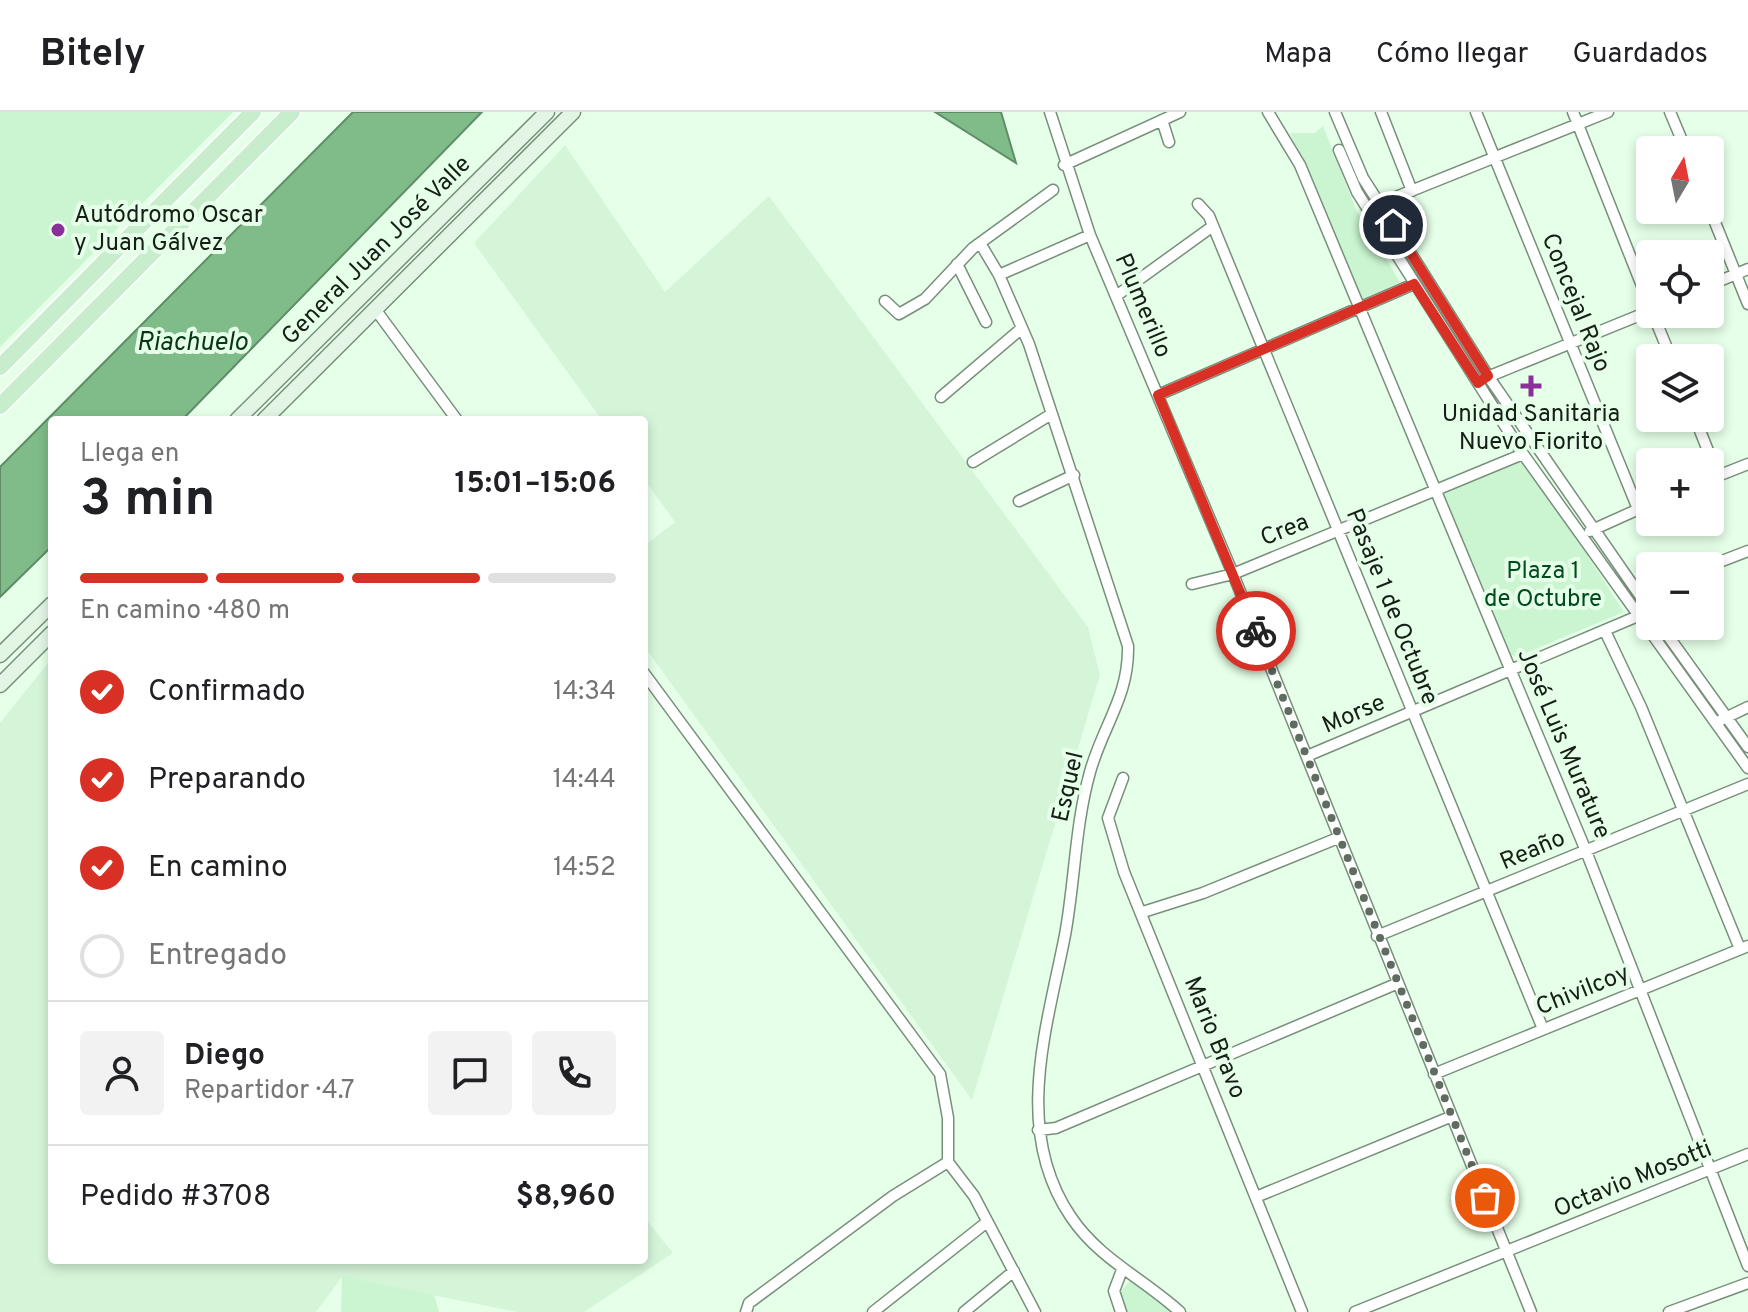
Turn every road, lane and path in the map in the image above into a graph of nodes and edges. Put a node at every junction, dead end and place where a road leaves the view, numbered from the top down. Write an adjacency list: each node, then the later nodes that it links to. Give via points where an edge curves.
1 (253, 112): 46 (main road)
2 (292, 112): 51 (main road)
3 (547, 112): 53 (main road, General Juan José Valle)
4 (573, 112): 40 (main road, General Juan José Valle)
5 (1050, 112): 20 (street, Plumerillo)
6 (1180, 112): 14 (street)
7 (1268, 112): 39 (street, José Luis Murature, via 1300,165)
8 (1335, 112): 24 (street)
9 (1381, 112): 22 (street)
10 (1476, 112): 19 (street, Concejal Rajo)
11 (1573, 112): 15 (street)
12 (1608, 112): 15 (street)
13 (1670, 112): 16 (street)
14 (1162, 120): 17 (street); 20 (street)
15 (1577, 124): 19 (street); 31 (street)
16 (1680, 136)
17 (1169, 142)
18 (1339, 150): 24 (street, via 1357,192)
19 (1495, 159): 22 (street); 44 (street, Concejal Rajo)
20 (1064, 165): 27 (street, Plumerillo)
21 (1053, 190): 28 (street)
22 (1412, 191): 24 (street)
23 (1198, 204): 26 (street, Pasaje 1 de Octubre)
24 (1374, 207): 35 (street); 47 (street)
25 (1716, 224): 32 (street)
26 (1213, 226): 36 (street); 45 (street, Pasaje 1 de Octubre)
27 (1090, 235): 33 (street); 36 (street, Plumerillo)
28 (980, 243): 29 (street); 33 (street, Esquel)
29 (957, 264): 37 (street, via 918,305 899,314); 42 (street)
30 (1748, 269): 32 (street)
31 (1636, 272)
32 (1736, 274): 34 (street); 38 (street)
33 (999, 275): 43 (street, Esquel)
34 (1724, 279)
35 (1414, 284): 39 (street); 48 (street)
36 (1116, 296): 49 (street, Plumerillo)
37 (885, 301)
38 (1748, 304)
39 (1360, 308): 45 (street); 61 (street, José Luis Murature)
40 (375, 309): 54 (main road, General Juan José Valle); 55 (street)
41 (1636, 316): 44 (street)
42 (986, 322)
43 (1022, 328): 50 (street); 52 (street, Esquel)
44 (1570, 343): 47 (street); 63 (street, Concejal Rajo)
45 (1262, 348): 49 (street); 66 (street, Pasaje 1 de Octubre)
46 (0, 367)
47 (1488, 376): 48 (street); 65 (street)
48 (1478, 383): 56 (street)
49 (1158, 395): 70 (street, Plumerillo)
50 (941, 397)
51 (0, 406)
52 (1050, 415): 57 (street); 60 (street, Esquel)
53 (241, 416)
54 (268, 416)
55 (454, 416)
56 (1523, 454): 61 (street, Crea); 67 (street)
57 (973, 462)
58 (1748, 464): 59 (street)
59 (1724, 474)
60 (1074, 475): 62 (street); 108 (street, Esquel, via 1126,636 1128,664 1123,694 1095,758 1082,806 1065,934 1039,1066)
61 (1436, 493): 66 (street, Crea); 83 (street, José Luis Murature)
62 (1019, 501)
63 (1636, 504)
64 (1636, 510): 65 (street)
65 (1593, 529): 67 (street); 72 (street)
66 (1338, 531): 70 (street, Crea); 87 (street, Pasaje 1 de Octubre)
67 (1582, 537): 74 (street)
68 (1748, 551): 69 (street)
69 (1724, 560)
70 (1233, 574): 71 (street, Crea); 91 (street, Plumerillo)
71 (1192, 584)
72 (1636, 590)
73 (1636, 594): 74 (street)
74 (1627, 600): 76 (street)
75 (48, 608): 82 (main road)
76 (1636, 613)
77 (1636, 617): 78 (street, Morse)
78 (1605, 631): 83 (street, Morse); 95 (street)
79 (48, 637): 85 (main road)
80 (1656, 640): 89 (street)
81 (1671, 640): 88 (street)
82 (0, 655)
83 (1511, 671): 87 (street, Morse); 97 (street, José Luis Murature)
84 (648, 678): 110 (street, via 935,1065 944,1087)
85 (0, 685)
86 (1748, 707): 88 (street)
87 (1413, 712): 91 (street, Morse); 98 (street, Pasaje 1 de Octubre)
88 (1727, 716): 89 (street); 90 (street)
89 (1717, 724): 92 (street)
90 (1748, 747)
91 (1307, 756): 96 (street, Plumerillo)
92 (1748, 768)
93 (1123, 778): 99 (street, Mario Bravo, via 1108,818)
94 (1748, 784): 95 (street, Reaño)
95 (1681, 812): 97 (street, Reaño); 101 (street)
96 (1338, 838): 99 (street); 100 (street, Plumerillo)
97 (1586, 851): 98 (street, Reaño); 103 (street, José Luis Murature)
98 (1488, 891): 100 (street, Reaño); 104 (street, Pasaje 1 de Octubre)
99 (1143, 912): 105 (street, Mario Bravo)
100 (1377, 936): 102 (street, Plumerillo)
101 (1744, 948): 103 (street, Chivilcoy)
102 (1396, 984): 105 (street); 106 (street, Plumerillo)
103 (1641, 989): 104 (street, Chivilcoy); 111 (street, José Luis Murature)
104 (1543, 1029): 106 (street, Chivilcoy)
105 (1203, 1065): 108 (street, via 1056,1128); 112 (street, Mario Bravo)
106 (1434, 1074): 107 (street, Plumerillo)
107 (1450, 1117): 112 (street); 114 (street, Plumerillo)
108 (1038, 1130): 116 (street, Esquel, via 1042,1158 1066,1210)
109 (1748, 1154): 111 (street, Octavio Mosotti)
110 (948, 1162): 113 (street); 119 (street, via 785,1276 749,1303)
111 (1710, 1170): 114 (street, Octavio Mosotti); 115 (street, José Luis Murature)
112 (1256, 1197): 125 (street, Mario Bravo)
113 (987, 1222): 117 (street); 120 (street)
114 (1508, 1253): 126 (street, Octavio Mosotti); 127 (street, Plumerillo)
115 (1748, 1266)
116 (1122, 1270): 123 (street, via 1114,1291); 124 (street, Esquel)
117 (1014, 1271): 121 (street); 122 (street)
118 (1748, 1283): 128 (street)
119 (746, 1312)
120 (873, 1312)
121 (964, 1312)
122 (1035, 1312)
123 (1121, 1312)
124 (1180, 1312)
125 (1302, 1312)
126 (1355, 1312)
127 (1531, 1312)
128 (1669, 1312)

